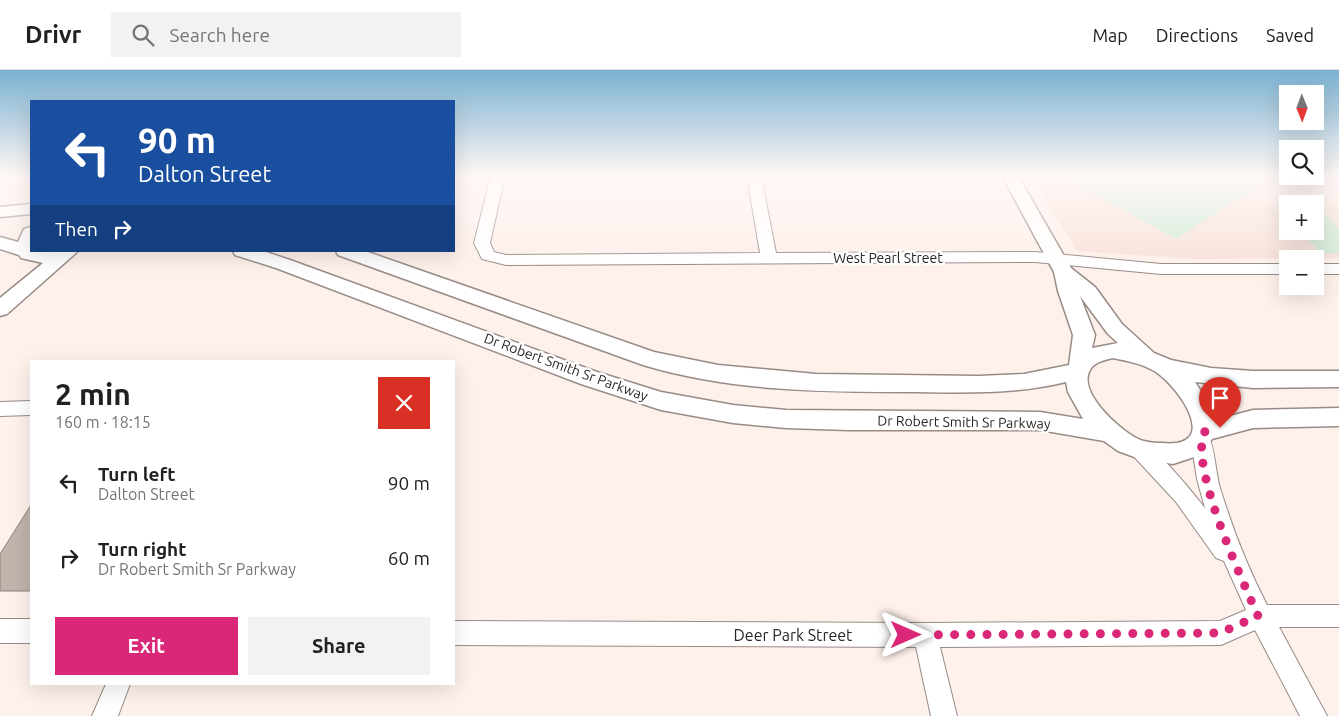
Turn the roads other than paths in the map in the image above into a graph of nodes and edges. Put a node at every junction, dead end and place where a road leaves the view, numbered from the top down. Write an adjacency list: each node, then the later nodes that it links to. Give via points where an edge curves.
1 (491, 206): 12 (street, West Pearl Street, via 482,242 488,255 506,260)
2 (760, 206): 12 (street)
3 (1027, 206): 13 (street)
4 (30, 209): 5 (street)
5 (0, 212)
6 (0, 243): 7 (street)
7 (29, 246): 17 (street)
8 (39, 252): 9 (street, via 45,256)
9 (69, 252): 17 (street)
10 (245, 252): 24 (street, Dr Robert Smith Sr Parkway, via 661,401 733,414 786,419 849,422 1040,421)
11 (348, 252): 19 (street, via 651,359 743,379 801,384 1014,384)
12 (769, 258): 13 (street, West Pearl Street, via 1035,257)
13 (1061, 265): 14 (street, West Pearl Street); 18 (street, via 1088,292 1125,339); 19 (street, via 1084,335)
14 (1279, 269)
15 (1324, 269): 16 (street)
16 (1339, 269)
17 (0, 308)
18 (1158, 364): 19 (street, via 1112,350 1098,352); 20 (street, via 1193,375 1237,380); 25 (street, via 1175,376 1196,399 1202,412)
19 (1078, 367): 24 (street, via 1081,395 1089,410)
20 (1339, 379)
21 (30, 408): 22 (street)
22 (0, 409)
23 (1339, 417): 25 (street, via 1253,419)
24 (1112, 433): 26 (street)
25 (1202, 437): 26 (street, via 1187,451 1174,454); 27 (street, via 1208,491)
26 (1136, 448): 27 (street, via 1179,489)
27 (1239, 572): 28 (street)
28 (1258, 616): 29 (street, Deer Park Street); 33 (street, Deer Park Street, via 1220,633); 37 (street)
29 (1339, 616)
30 (0, 631): 31 (street)
31 (30, 631)
32 (455, 633): 33 (street, Deer Park Street)
33 (925, 635): 36 (street)
34 (118, 685): 35 (street)
35 (105, 716)
36 (944, 716)
37 (1314, 716)

